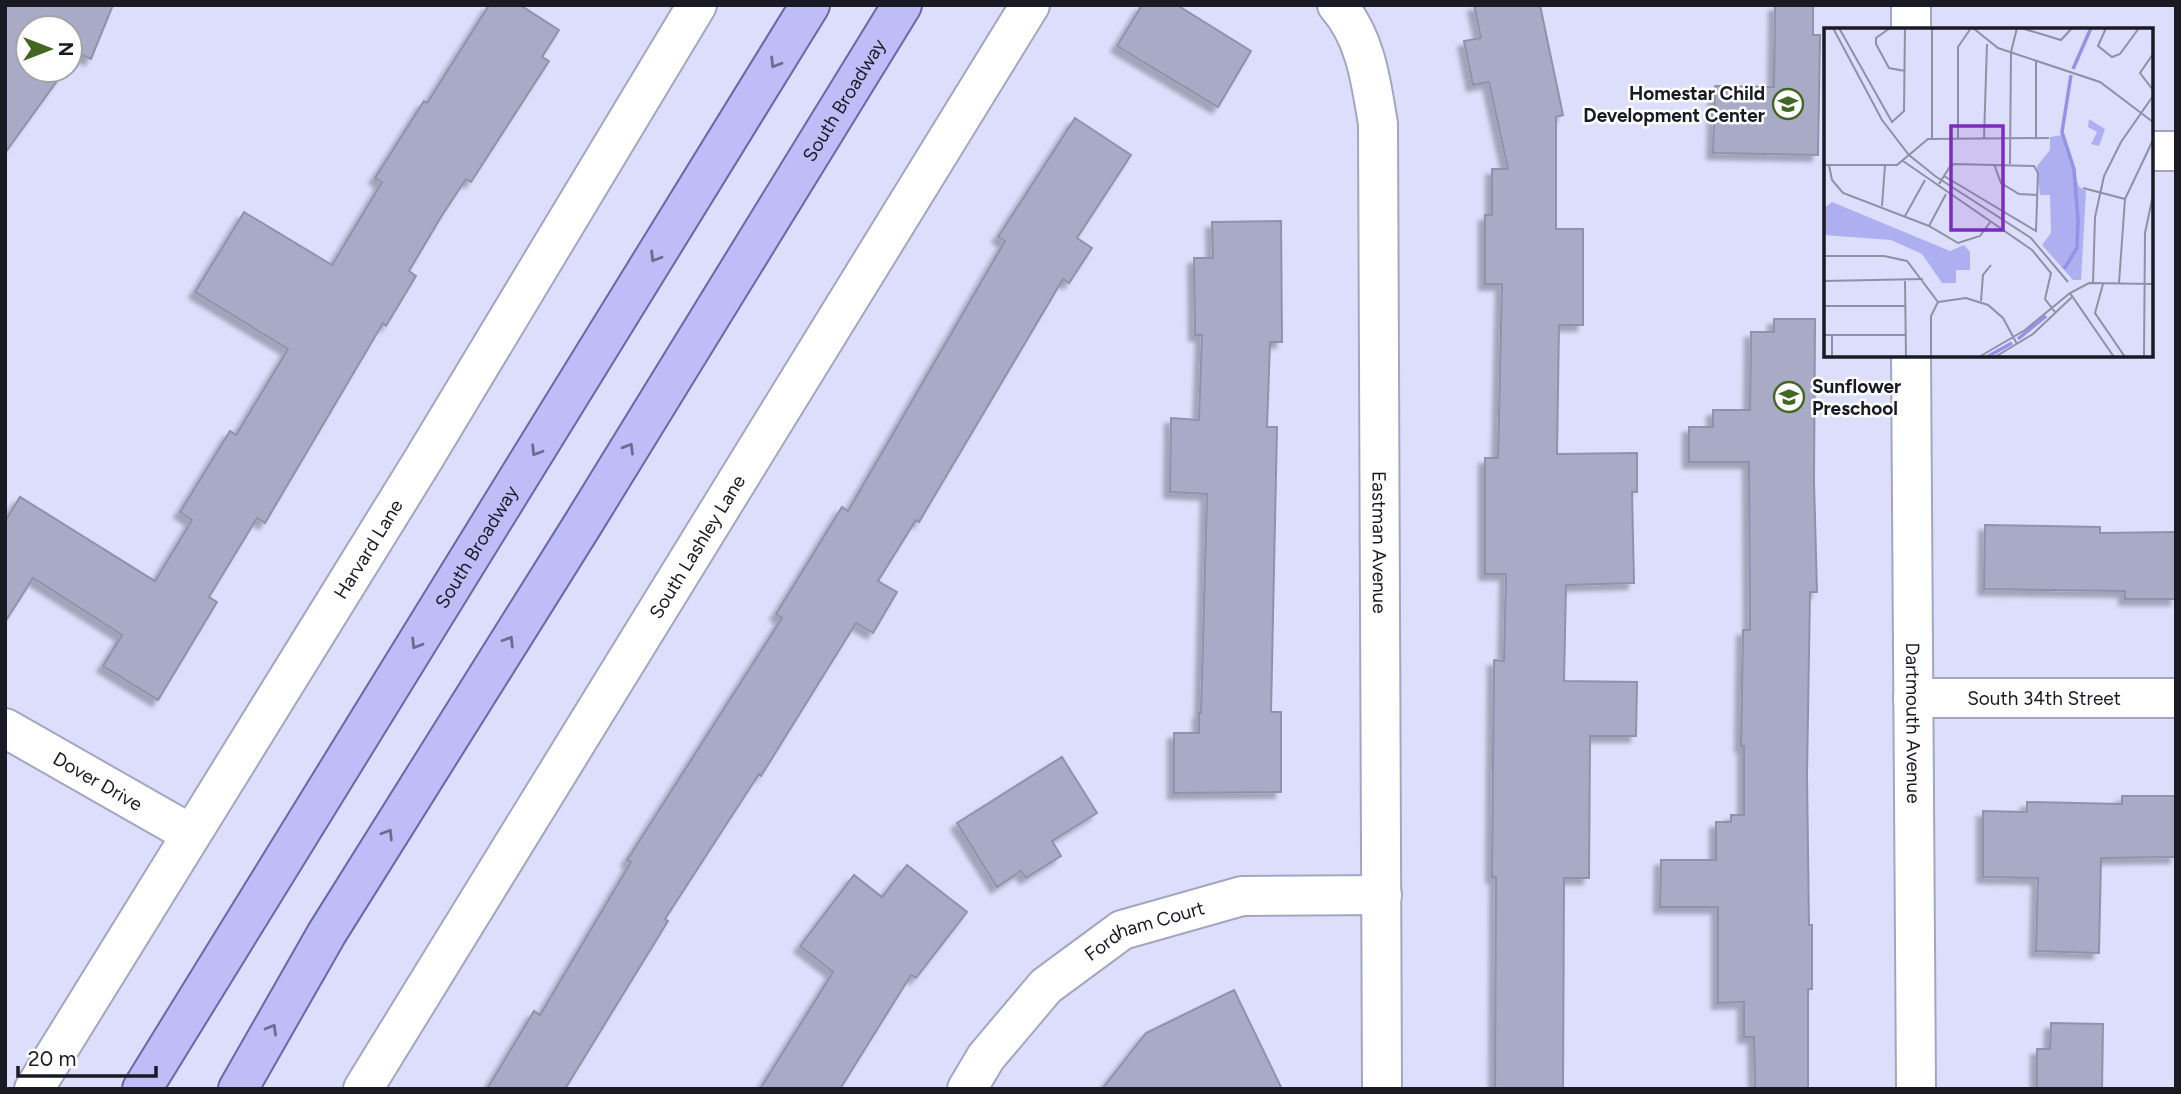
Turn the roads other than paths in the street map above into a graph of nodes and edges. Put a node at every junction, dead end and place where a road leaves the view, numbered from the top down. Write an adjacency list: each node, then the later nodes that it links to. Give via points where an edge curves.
1 (696, 5): 14 (street, Harvard Lane, via 423,460)
2 (810, 5): 17 (main road, South Broadway, one-way to 17)
3 (902, 5): 18 (main road, South Broadway, one-way to 3, via 327,933)
4 (1030, 5): 19 (street, South Lashley Lane)
5 (1337, 5): 15 (street, Eastman Avenue, via 1350,20 1369,70 1378,124)
6 (1911, 5): 7 (street)
7 (1910, 28)
8 (2153, 151): 9 (street)
9 (2176, 151)
10 (1911, 357): 11 (street, Dartmouth Avenue)
11 (1913, 698): 12 (street, South 34th Street); 22 (street, Dartmouth Avenue)
12 (2176, 698)
13 (5, 728): 14 (street, Dover Drive)
14 (191, 834): 16 (street, Harvard Lane)
15 (1381, 895): 20 (street, Fordham Court, via 1242,896 1122,930 1046,986 986,1057); 21 (street, Eastman Avenue)
16 (34, 1089)
17 (142, 1089)
18 (238, 1089)
19 (363, 1089)
20 (967, 1089)
21 (1382, 1089)
22 (1916, 1089)

